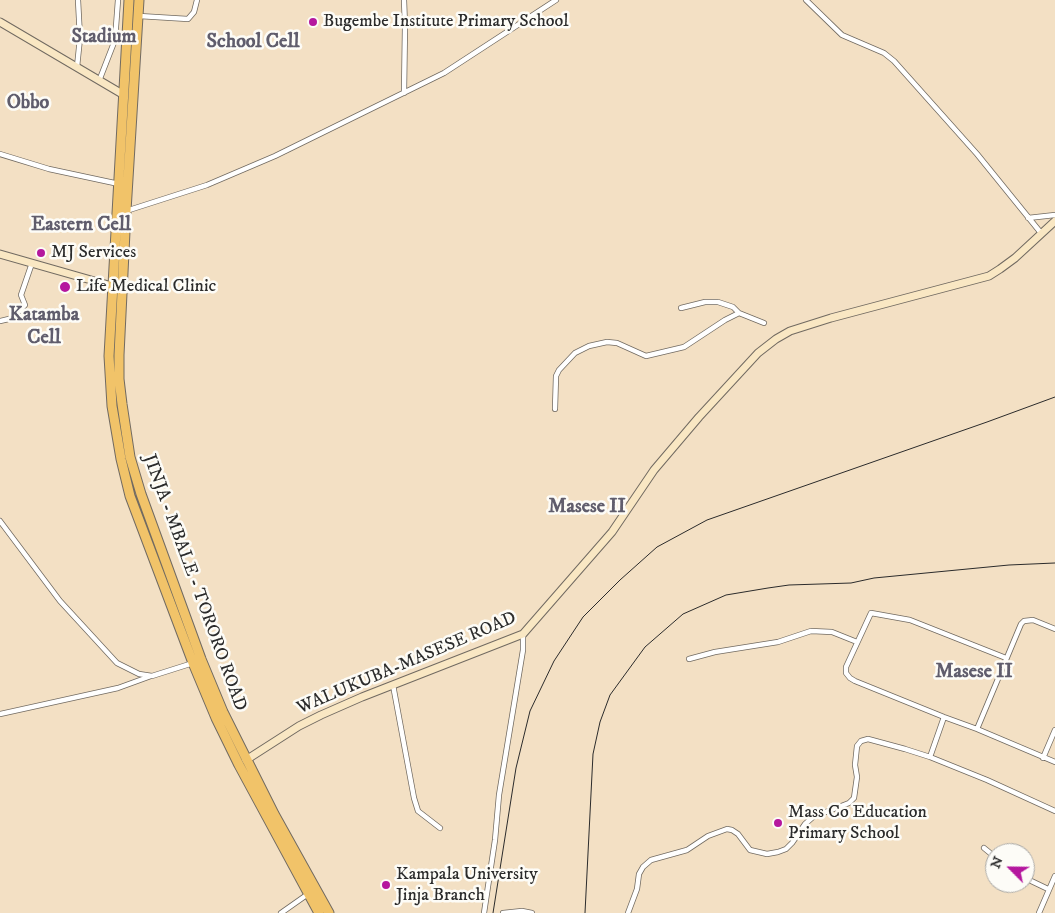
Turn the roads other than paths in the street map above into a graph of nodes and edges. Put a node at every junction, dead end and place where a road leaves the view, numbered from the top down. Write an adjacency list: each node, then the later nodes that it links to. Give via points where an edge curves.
1 (78, 0): 11 (street, via 80,52)
2 (118, 0): 12 (street, via 115,40)
3 (129, 0): 14 (highway, JINJA - MBALE - TORORO ROAD)
4 (139, 0): 9 (highway, JINJA - MBALE - TORORO ROAD)
5 (197, 0): 9 (street, via 188,19)
6 (404, 0): 13 (street)
7 (556, 0): 13 (street, via 457,66)
8 (806, 0): 19 (street, via 842,35 884,53 894,61 978,154)
9 (138, 16): 17 (highway, JINJA - MBALE - TORORO ROAD)
10 (0, 22): 11 (street)
11 (77, 68): 12 (street)
12 (99, 81): 14 (street)
13 (404, 92): 17 (street, via 267,159)
14 (124, 96): 16 (highway, JINJA - MBALE - TORORO ROAD)
15 (0, 154): 16 (street, via 49,169)
16 (119, 184): 24 (highway, JINJA - MBALE - TORORO ROAD)
17 (126, 212): 45 (highway, JINJA - MBALE - TORORO ROAD, via 119,379 130,457 201,659)
18 (1055, 215): 19 (street)
19 (1028, 218): 21 (street)
20 (1055, 221): 21 (street, WALUKUBA-MASESE ROAD)
21 (1041, 233): 32 (street, WALUKUBA-MASESE ROAD, via 1015,258 989,276 831,318 790,332 767,345 698,417 654,470 612,532)
22 (0, 254): 23 (street)
23 (32, 263): 24 (street); 27 (street, via 21,295 24,305 13,318)
24 (112, 286): 36 (highway, JINJA - MBALE - TORORO ROAD, via 110,383 121,459 130,496)
25 (681, 308): 26 (street, via 718,302 733,307)
26 (739, 313): 28 (street); 29 (street, via 684,347 660,354 646,356 607,342 575,353 556,376)
27 (0, 321)
28 (764, 323)
29 (555, 410)
30 (0, 521): 37 (street, via 60,601 117,663 139,674)
31 (1055, 629): 34 (street, via 1033,620 1024,621)
32 (523, 634): 38 (street, WALUKUBA-MASESE ROAD); 56 (street)
33 (857, 642): 34 (street, via 871,613 910,620); 35 (street, via 832,632 811,631 778,642); 40 (street, via 846,667 850,678)
34 (1006, 658): 41 (street)
35 (689, 659)
36 (193, 663): 37 (street); 52 (highway, JINJA - MBALE - TORORO ROAD, via 239,765)
37 (152, 676): 39 (street, via 118,688)
38 (393, 685): 45 (street, WALUKUBA-MASESE ROAD, via 299,726); 48 (street, via 418,811)
39 (0, 714)
40 (944, 717): 41 (street); 43 (street)
41 (977, 729): 44 (street)
42 (1055, 730): 44 (street)
43 (930, 758): 47 (street); 59 (street, via 876,741 861,741 856,754 854,798 850,803 813,817 786,849 778,852 767,854 750,850 738,834 727,829 708,836 687,850 651,860 639,874)
44 (1043, 758): 46 (street)
45 (246, 760): 55 (highway, JINJA - MBALE - TORORO ROAD)
46 (1055, 762)
47 (1055, 811)
48 (440, 828)
49 (1055, 876): 51 (street)
50 (1035, 883): 51 (street)
51 (1048, 889): 60 (street)
52 (308, 894): 53 (street); 54 (highway, JINJA - MBALE - TORORO ROAD)
53 (281, 913)
54 (319, 913)
55 (329, 913)
56 (484, 913)
57 (503, 913): 58 (street)
58 (532, 913)
59 (628, 913)
60 (1039, 913)

